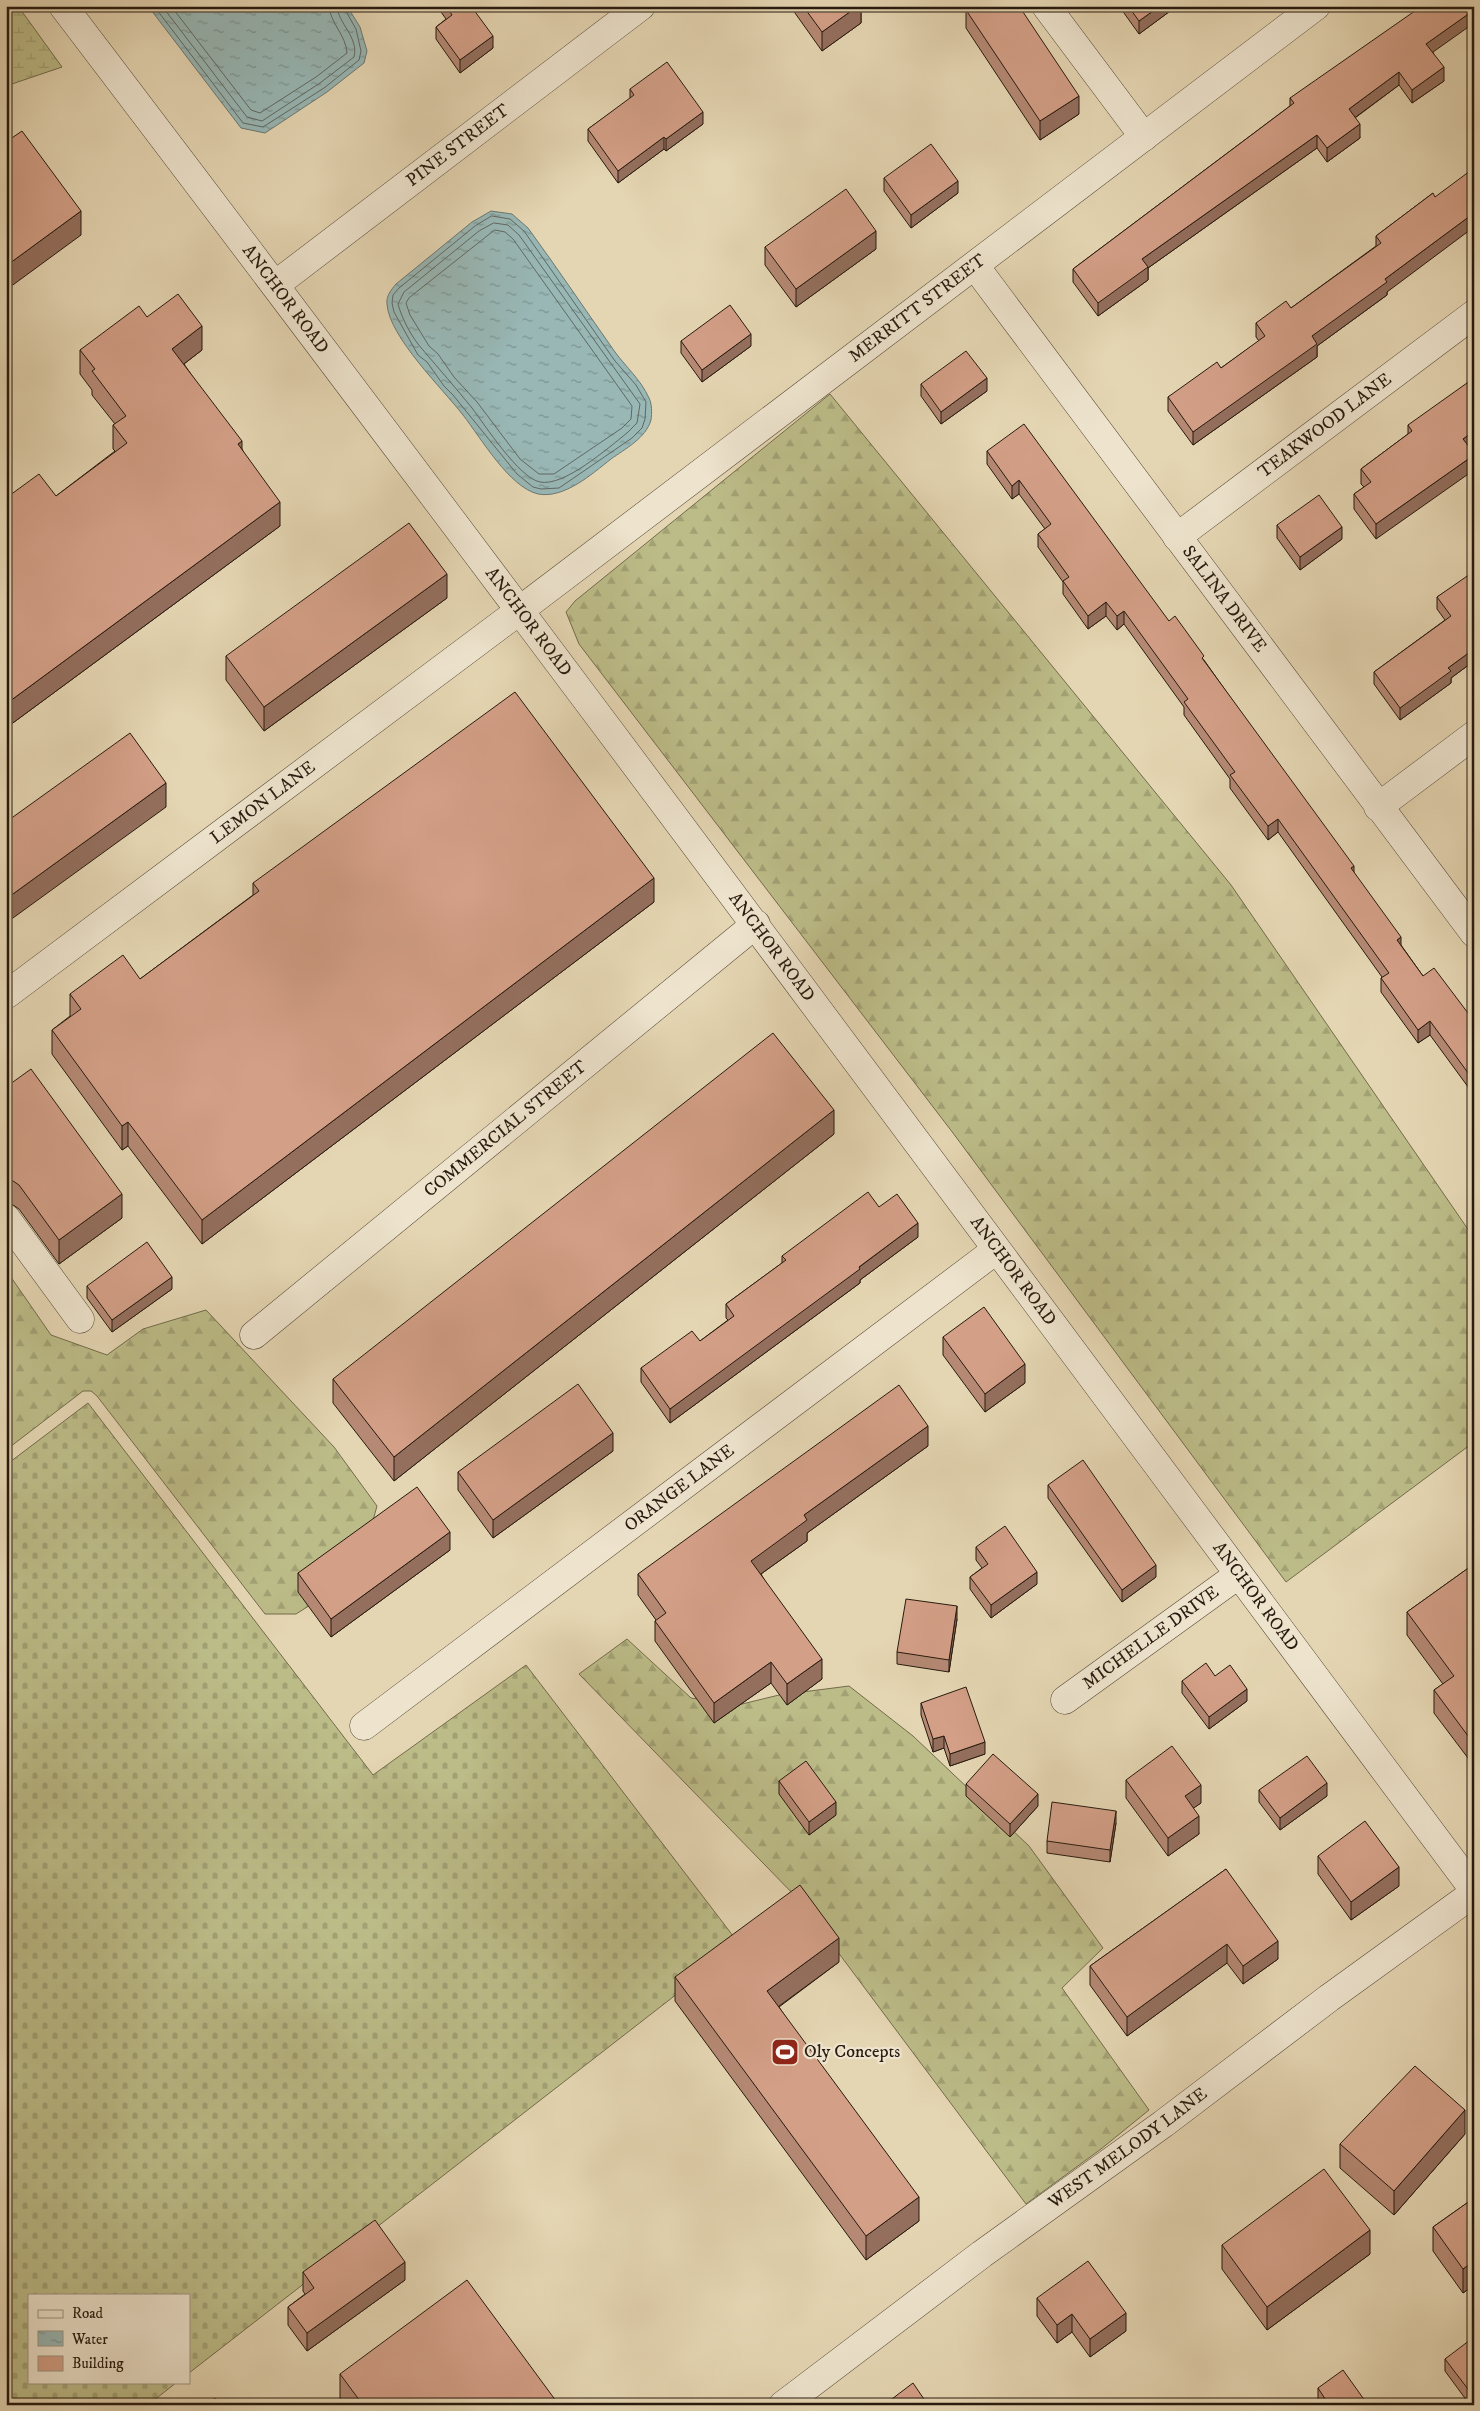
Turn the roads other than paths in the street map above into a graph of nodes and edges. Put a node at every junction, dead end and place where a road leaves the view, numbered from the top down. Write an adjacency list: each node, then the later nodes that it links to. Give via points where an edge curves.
1 (63, 6): 7 (street, ANCHOR ROAD)
2 (641, 6): 7 (street, PINE STREET)
3 (1046, 6): 5 (street)
4 (1316, 6): 5 (street, MERRITT STREET)
5 (1144, 137): 6 (street, MERRITT STREET)
6 (975, 266): 9 (street, SALINA DRIVE); 10 (street, MERRITT STREET)
7 (275, 285): 10 (street, ANCHOR ROAD)
8 (1474, 314): 9 (street, TEAKWOOD LANE)
9 (1177, 537): 12 (street, SALINA DRIVE)
10 (520, 610): 13 (street, ANCHOR ROAD); 15 (street, LEMON LANE)
11 (1474, 735): 12 (street)
12 (1378, 807): 14 (street, SALINA DRIVE)
13 (756, 924): 17 (street, ANCHOR ROAD); 19 (street, COMMERCIAL STREET)
14 (1474, 933)
15 (6, 996)
16 (6, 1218): 18 (street)
17 (996, 1250): 20 (street, ANCHOR ROAD); 22 (street, ORANGE LANE)
18 (80, 1319)
19 (254, 1335)
20 (1238, 1575): 21 (street, MICHELLE DRIVE); 23 (street, ANCHOR ROAD)
21 (1065, 1700)
22 (364, 1726)
23 (1474, 1891): 24 (street, WEST MELODY LANE)
24 (783, 2405)

